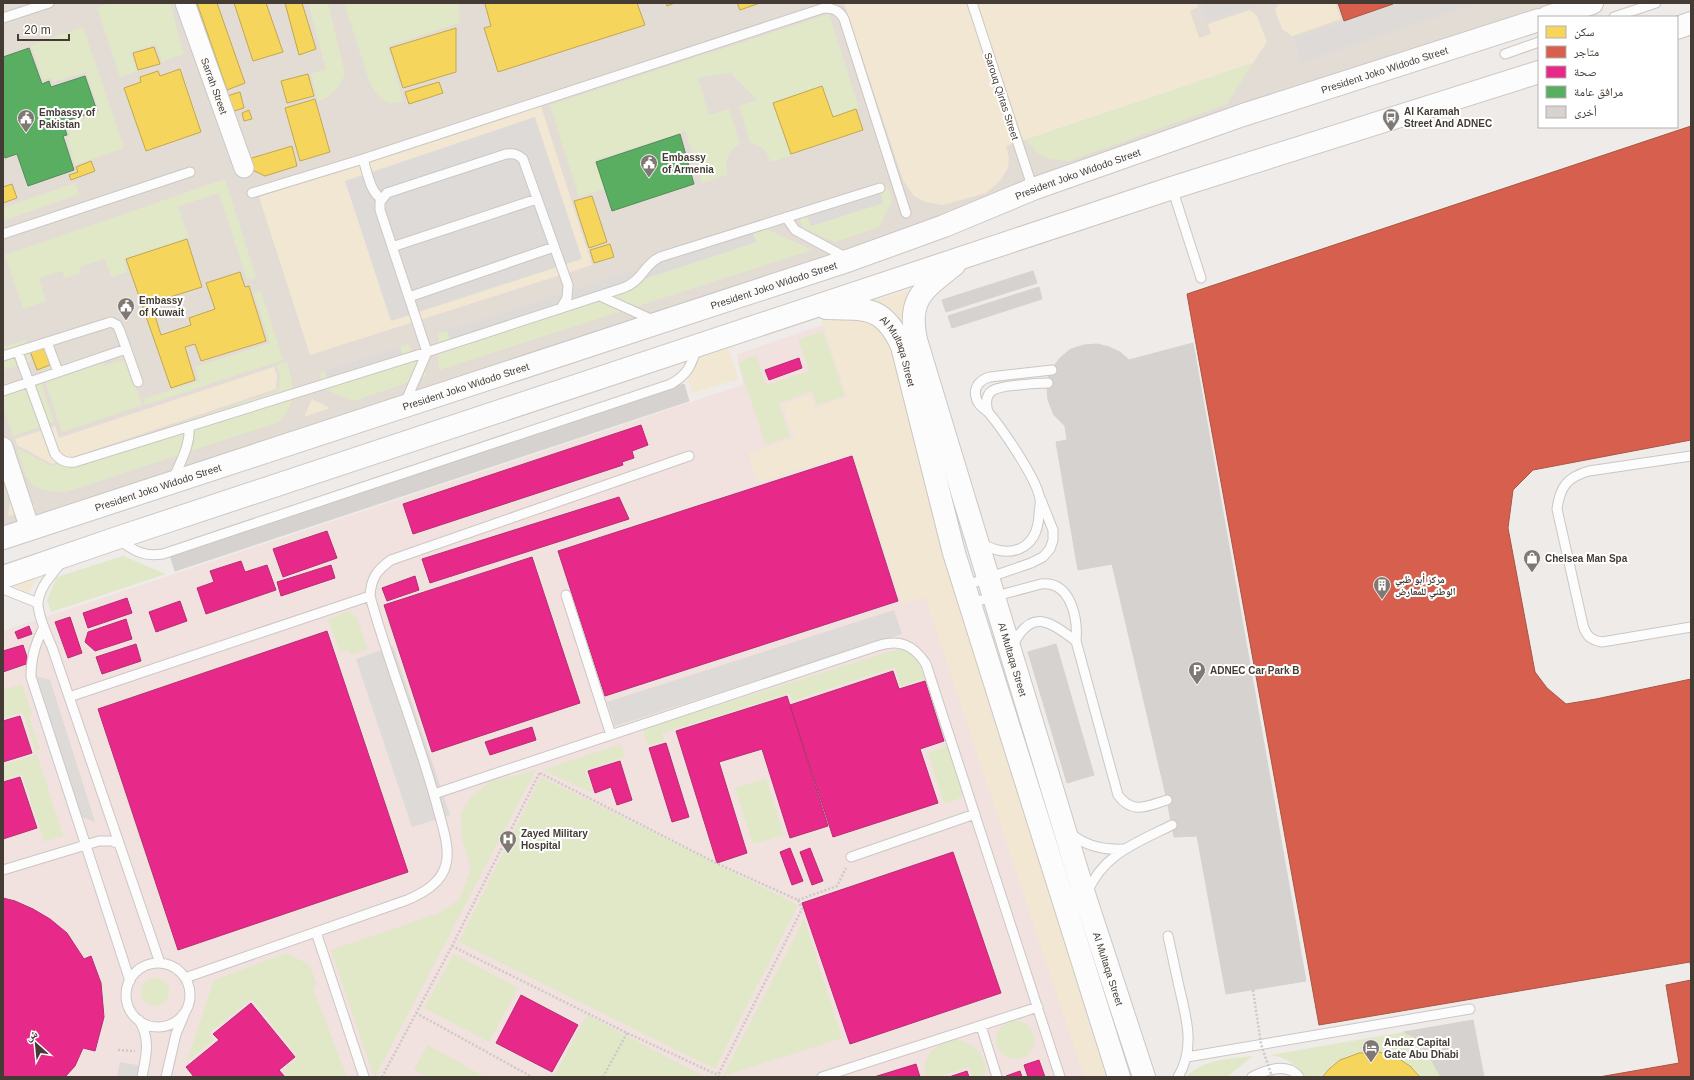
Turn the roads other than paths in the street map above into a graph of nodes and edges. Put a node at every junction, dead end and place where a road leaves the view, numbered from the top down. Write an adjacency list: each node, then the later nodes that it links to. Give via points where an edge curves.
1 (49, 3): 8 (lane)
2 (185, 3): 16 (street, Sarrah Street)
3 (972, 3): 20 (lane, Sarouq Qirtas Street)
4 (1592, 3): 6 (street)
5 (1656, 3): 7 (lane)
6 (1551, 16)
7 (1617, 16)
8 (3, 18)
9 (1538, 20): 20 (street, President Joko Widodo Street, via 1243,115)
10 (1691, 23): 11 (street)
11 (1678, 28)
12 (1538, 42): 13 (lane)
13 (1505, 54)
14 (1538, 72): 19 (street)
15 (363, 159): 21 (lane); 22 (lane, via 374,191); 24 (lane, via 830,8 841,14 844,20)
16 (244, 168)
17 (190, 172): 26 (lane)
18 (880, 188): 25 (lane)
19 (1172, 188): 29 (street); 31 (lane)
20 (1033, 189): 30 (street, President Joko Widodo Street, via 944,226)
21 (252, 193)
22 (382, 199): 23 (lane, via 391,191 512,153 523,159); 27 (lane, via 380,210)
23 (537, 199): 27 (lane); 28 (lane)
24 (906, 213)
25 (786, 217): 30 (lane, via 794,230); 32 (lane, via 660,257 649,263 637,281)
26 (3, 234)
27 (392, 247): 33 (lane)
28 (554, 247): 33 (lane); 35 (lane, via 568,285 567,298)
29 (964, 256): 34 (street); 60 (street, Al Multaqa Street, via 923,292 913,312 913,323)
30 (850, 260): 36 (street, President Joko Widodo Street)
31 (1201, 278)
32 (600, 296): 35 (lane); 36 (lane)
33 (409, 297): 41 (lane)
34 (811, 307): 38 (street); 66 (street, Al Multaqa Street, via 868,310 889,322 896,332 907,362 954,553)
35 (561, 308): 41 (lane)
36 (658, 322): 49 (street, President Joko Widodo Street)
37 (47, 342): 39 (lane, via 111,322 117,325); 40 (lane); 44 (lane)
38 (698, 344): 59 (street); 59 (lane, via 688,371 671,384 171,551 152,556 142,554)
39 (126, 349): 44 (lane); 46 (lane)
40 (18, 352): 42 (lane); 45 (lane)
41 (427, 352): 49 (lane); 51 (lane)
42 (3, 356)
43 (1052, 370): 50 (lane, via 990,377 981,381 976,397)
44 (58, 372): 45 (lane)
45 (28, 382): 48 (lane); 51 (lane, via 51,447 60,460 67,463)
46 (138, 382)
47 (1048, 382): 50 (lane, via 995,389 987,397)
48 (3, 391)
49 (404, 406): 55 (street, President Joko Widodo Street)
50 (988, 412): 56 (lane, via 1028,470)
51 (189, 427): 55 (lane, via 188,443)
52 (3, 447): 57 (street)
53 (689, 456): 67 (lane, via 391,560 374,575 370,585)
54 (1691, 456): 70 (lane, via 1577,475 1565,484 1559,495 1557,509 1582,625 1589,638 1602,642)
55 (172, 481): 57 (street, President Joko Widodo Street)
56 (1040, 499): 60 (lane, via 1037,528 1027,545 1017,550 998,551); 63 (lane, via 1053,530 1050,549 1043,557)
57 (30, 529): 58 (street, President Joko Widodo Street)
58 (3, 538)
59 (117, 538): 61 (street)
60 (976, 540): 63 (street, Al Multaqa Street)
61 (68, 555): 62 (street); 68 (lane, via 49,578)
62 (3, 577)
63 (991, 588): 66 (lane); 66 (lane); 71 (lane, via 1049,583 1056,585 1068,597 1077,626); 72 (street, Al Multaqa Street)
64 (3, 589): 68 (lane)
65 (566, 595): 74 (lane)
66 (967, 595): 103 (street, Al Multaqa Street)
67 (370, 596): 73 (lane); 75 (lane)
68 (38, 603): 69 (lane)
69 (44, 627): 73 (lane); 81 (lane, via 31,660 31,677)
70 (1691, 627)
71 (1076, 641): 72 (lane, via 1050,623 1038,621 1026,626 1018,634); 76 (lane, via 1118,795 1123,803 1139,808)
72 (1010, 652): 79 (street, Al Multaqa Street)
73 (69, 697): 80 (lane)
74 (612, 734): 75 (lane); 77 (lane, via 876,646 900,643 920,655 926,664)
75 (434, 794): 86 (lane, via 445,837 447,864 441,876 420,894)
76 (1167, 800)
77 (975, 814): 83 (lane); 91 (lane)
78 (1172, 825): 82 (lane)
79 (1064, 826): 82 (lane, via 1091,846); 85 (street, Al Multaqa Street)
80 (118, 844): 81 (lane, via 106,841); 88 (lane)
81 (85, 845): 84 (lane); 90 (lane)
82 (1124, 848): 85 (lane, via 1101,869)
83 (851, 857)
84 (3, 870)
85 (1085, 897): 104 (street, Al Multaqa Street)
86 (316, 932): 89 (lane); 99 (lane)
87 (1168, 936): 96 (lane, via 1188,1024)
88 (160, 963): 89 (lane, via 179,971); 90 (lane, via 142,968)
89 (185, 978): 93 (lane, via 190,995)
90 (130, 981): 94 (lane, via 127,1003)
91 (1038, 1007): 95 (lane); 102 (lane)
92 (1470, 1009): 96 (lane)
93 (185, 1013): 94 (lane, via 167,1026 156,1027); 98 (lane, via 176,1034)
94 (139, 1020): 97 (lane, via 148,1044)
95 (980, 1026): 100 (lane); 101 (lane)
96 (1187, 1058): 105 (lane)
97 (142, 1077)
98 (166, 1077)
99 (364, 1077)
100 (822, 1077)
101 (997, 1077)
102 (1060, 1077)
103 (1119, 1077)
104 (1144, 1077)
105 (1178, 1077)
106 (1252, 1077): 107 (lane, via 1280,1068 1292,1070)
107 (1299, 1077)

